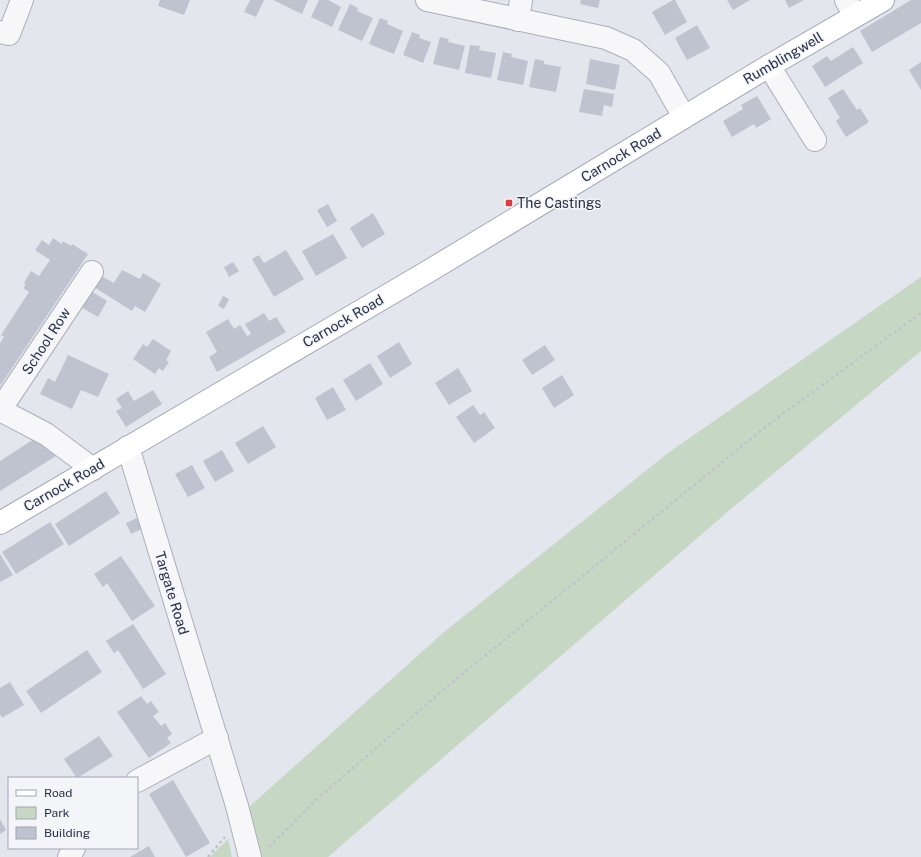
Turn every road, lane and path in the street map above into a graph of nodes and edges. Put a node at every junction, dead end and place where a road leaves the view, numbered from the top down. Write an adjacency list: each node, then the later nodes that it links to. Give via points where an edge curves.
1 (22, 0): 6 (street, via 9,34)
2 (427, 0): 5 (street)
3 (883, 0): 4 (main road, Rumblingwell)
4 (851, 8): 7 (main road, Rumblingwell)
5 (519, 10): 8 (street, via 606,38 633,50 659,73)
6 (0, 32)
7 (769, 66): 8 (main road, Rumblingwell); 9 (street)
8 (684, 117): 13 (main road, Carnock Road)
9 (815, 140)
10 (92, 272): 12 (street, School Row)
11 (921, 313): 18 (path, via 769,424 449,685)
12 (0, 410): 14 (street, via 46,434)
13 (128, 448): 14 (main road, Carnock Road); 16 (street, Targate Road)
14 (93, 469): 15 (main road, Carnock Road)
15 (0, 523)
16 (216, 738): 17 (street); 18 (street, Targate Road, via 244,833)
17 (138, 780)
18 (257, 854)

